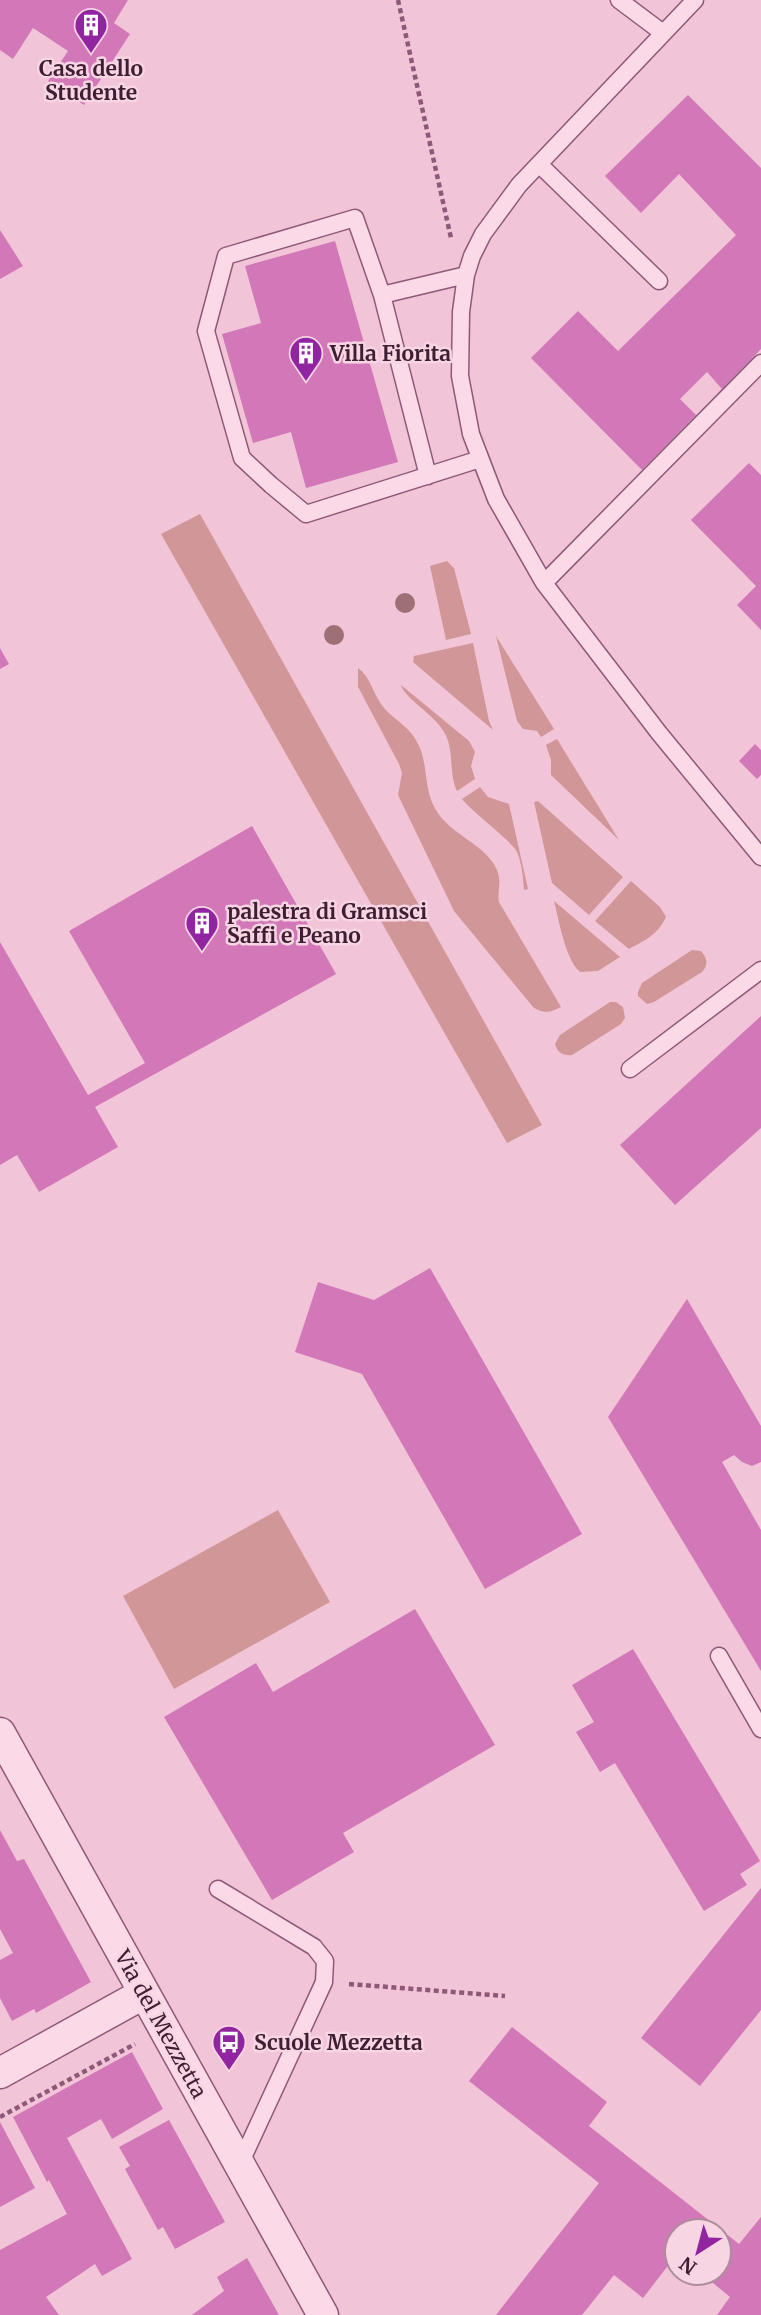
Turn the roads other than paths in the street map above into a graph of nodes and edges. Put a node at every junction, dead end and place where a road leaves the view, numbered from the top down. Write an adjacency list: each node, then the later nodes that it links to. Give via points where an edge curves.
1 (619, 0): 3 (lane)
2 (695, 0): 3 (lane)
3 (663, 33): 4 (lane)
4 (539, 164): 5 (lane, via 482,234); 6 (lane)
5 (466, 275): 7 (lane); 9 (lane, via 460,376)
6 (659, 281)
7 (382, 295): 10 (lane); 10 (lane, via 355,218 226,256 205,331 242,458 306,514)
8 (761, 363): 11 (lane)
9 (480, 459): 10 (lane); 11 (lane, via 496,499)
10 (428, 475)
11 (544, 583): 12 (lane)
12 (761, 857)
13 (761, 970): 14 (lane)
14 (630, 1069)
15 (719, 1656): 16 (lane)
16 (761, 1728)
17 (0, 1733): 19 (street, Via del Mezzetta)
18 (218, 1889): 21 (lane, via 314,1947 325,1961 324,1982)
19 (143, 1994): 20 (street); 21 (street, Via del Mezzetta)
20 (0, 2073)
21 (240, 2164): 22 (street, Via del Mezzetta)
22 (323, 2315)

